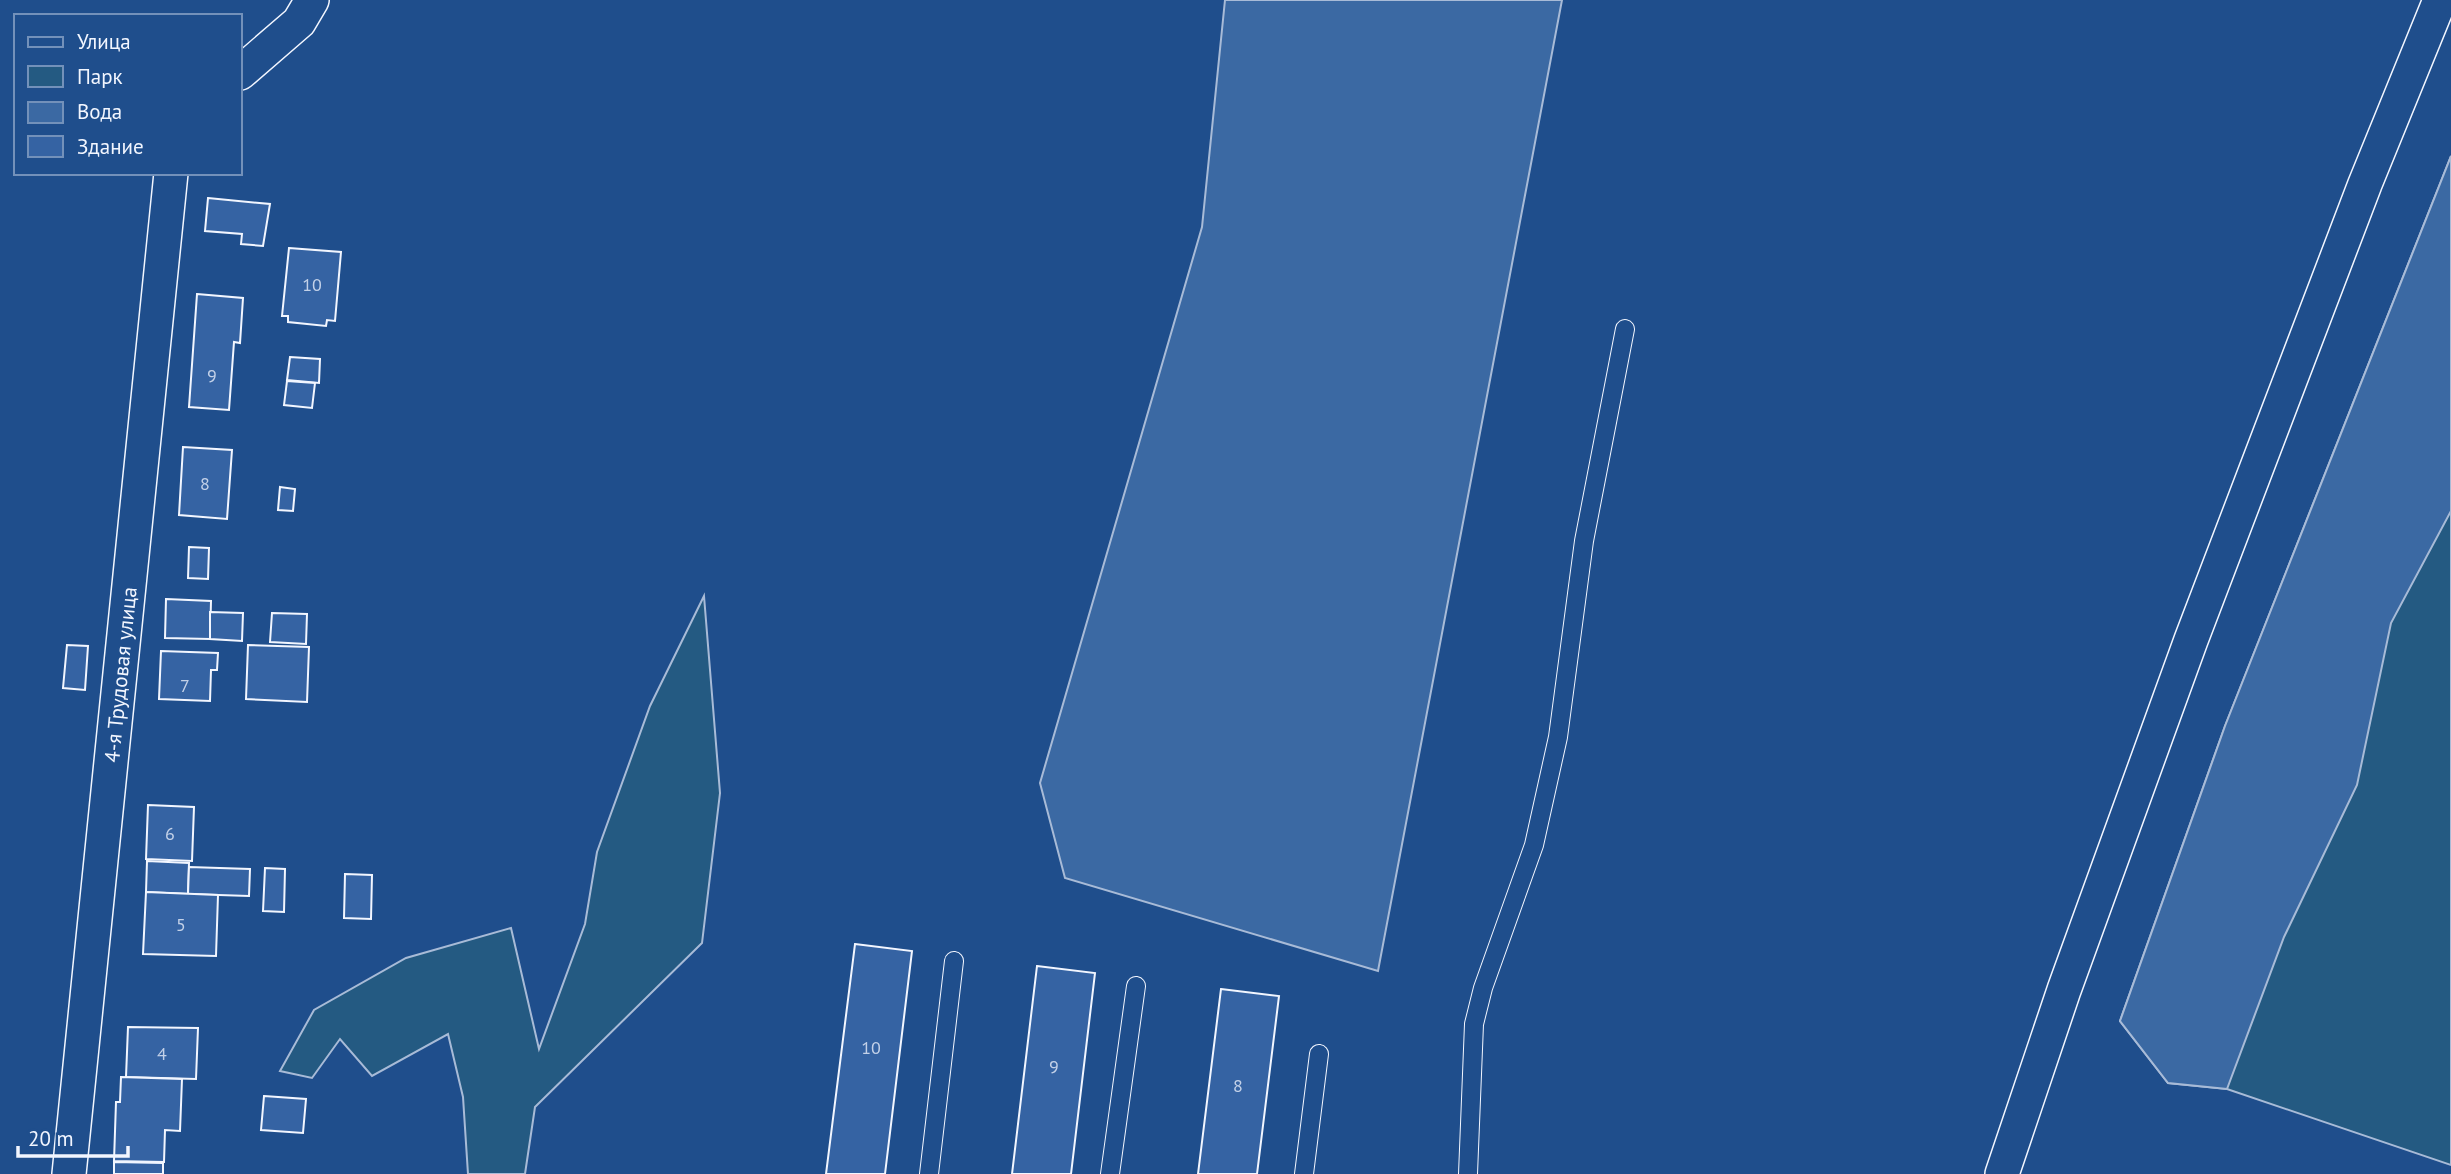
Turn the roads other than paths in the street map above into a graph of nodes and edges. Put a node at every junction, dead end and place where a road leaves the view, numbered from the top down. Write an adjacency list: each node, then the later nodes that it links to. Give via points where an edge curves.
1 (312, 0): 3 (street, via 299,22)
2 (2440, 0): 14 (street, via 2191,640 2063,990)
3 (242, 71)
4 (171, 175): 9 (street, 4-я Трудовая улица)
5 (1625, 329): 13 (lane, via 1584,541 1558,737 1534,845 1474,1024)
6 (954, 961): 10 (lane)
7 (1136, 986): 11 (lane)
8 (1319, 1054): 12 (lane)
9 (69, 1174)
10 (929, 1174)
11 (1110, 1174)
12 (1304, 1174)
13 (1468, 1174)
14 (2002, 1174)

